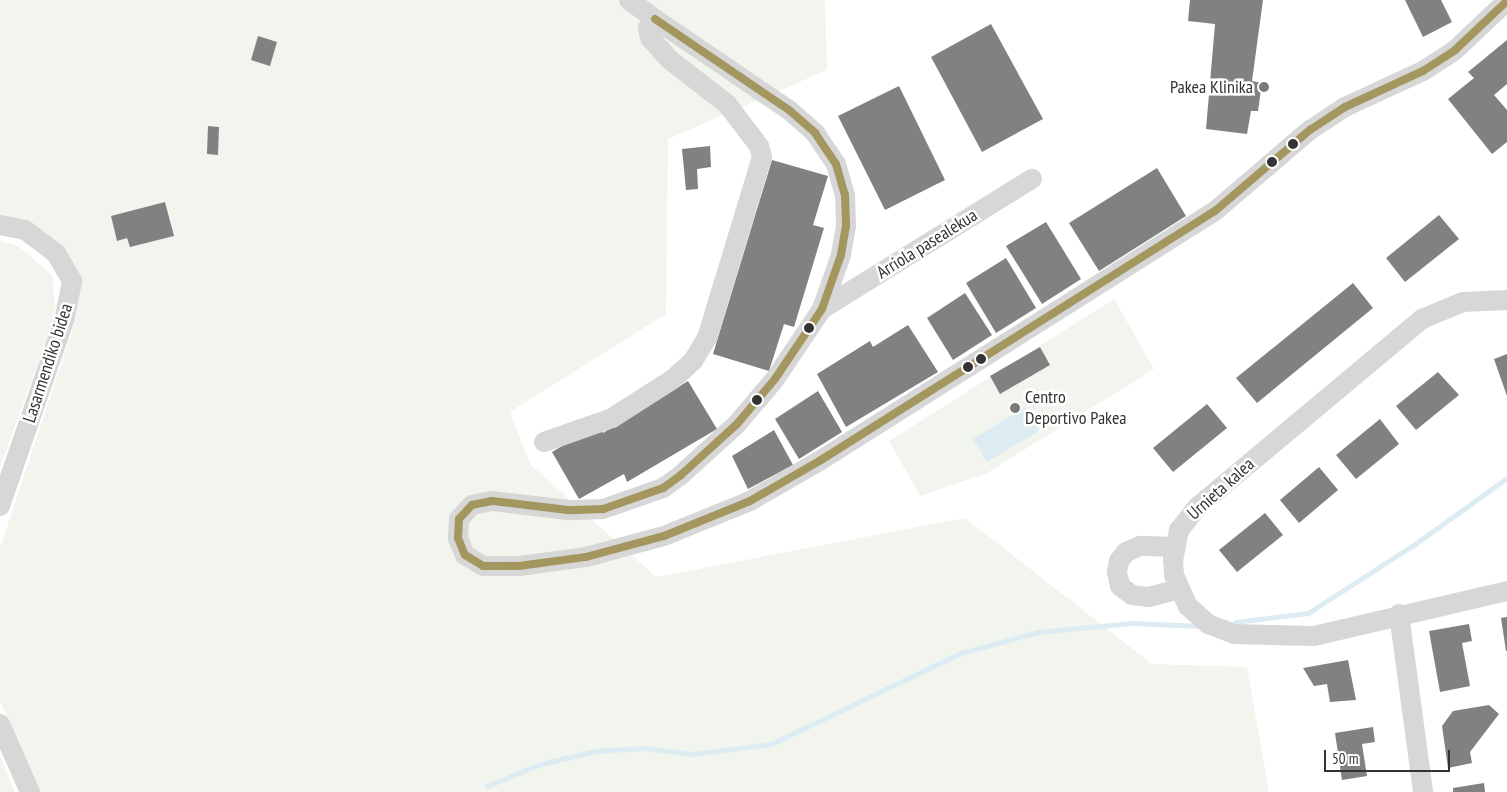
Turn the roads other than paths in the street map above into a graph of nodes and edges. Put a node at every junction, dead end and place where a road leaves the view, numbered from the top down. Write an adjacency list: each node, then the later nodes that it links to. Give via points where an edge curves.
1 (629, 0): 3 (street, Arriola pasealekua)
2 (1507, 1): 7 (street, Arriola pasealekua, via 1447,55 1423,71 1345,107 1310,130 1215,211 821,460 750,500 664,536 586,556 496,567 483,566 465,555 458,538 458,524 472,504 502,501 585,510 622,503 663,488 716,444 757,403)
3 (655, 19): 7 (street, Arriola pasealekua, via 756,91 790,110 815,132 836,164 845,195 846,226 841,256); 8 (street, via 648,28 650,38 670,60 727,104 760,146 762,157 707,338 693,361 672,379 612,418)
4 (1032, 179): 7 (street, Arriola pasealekua)
5 (0, 224): 9 (street, Lasarmendiko bidea, via 25,230 56,254 72,281 65,318)
6 (1507, 300): 10 (street, Urnieta kalea, via 1463,302 1422,319 1198,506 1179,530)
7 (822, 309)
8 (544, 442)
9 (0, 506)
10 (1174, 547): 11 (street, Urnieta kalea, via 1174,575); 11 (street, via 1140,546 1126,552 1119,561 1117,572 1120,586 1132,595 1149,597)
11 (1178, 589): 13 (street, Urnieta kalea, via 1188,606 1208,624 1234,634 1314,636)
12 (1507, 591): 13 (street, Urnieta kalea)
13 (1398, 614): 16 (street)
14 (0, 724): 15 (street)
15 (30, 792)
16 (1423, 792)

